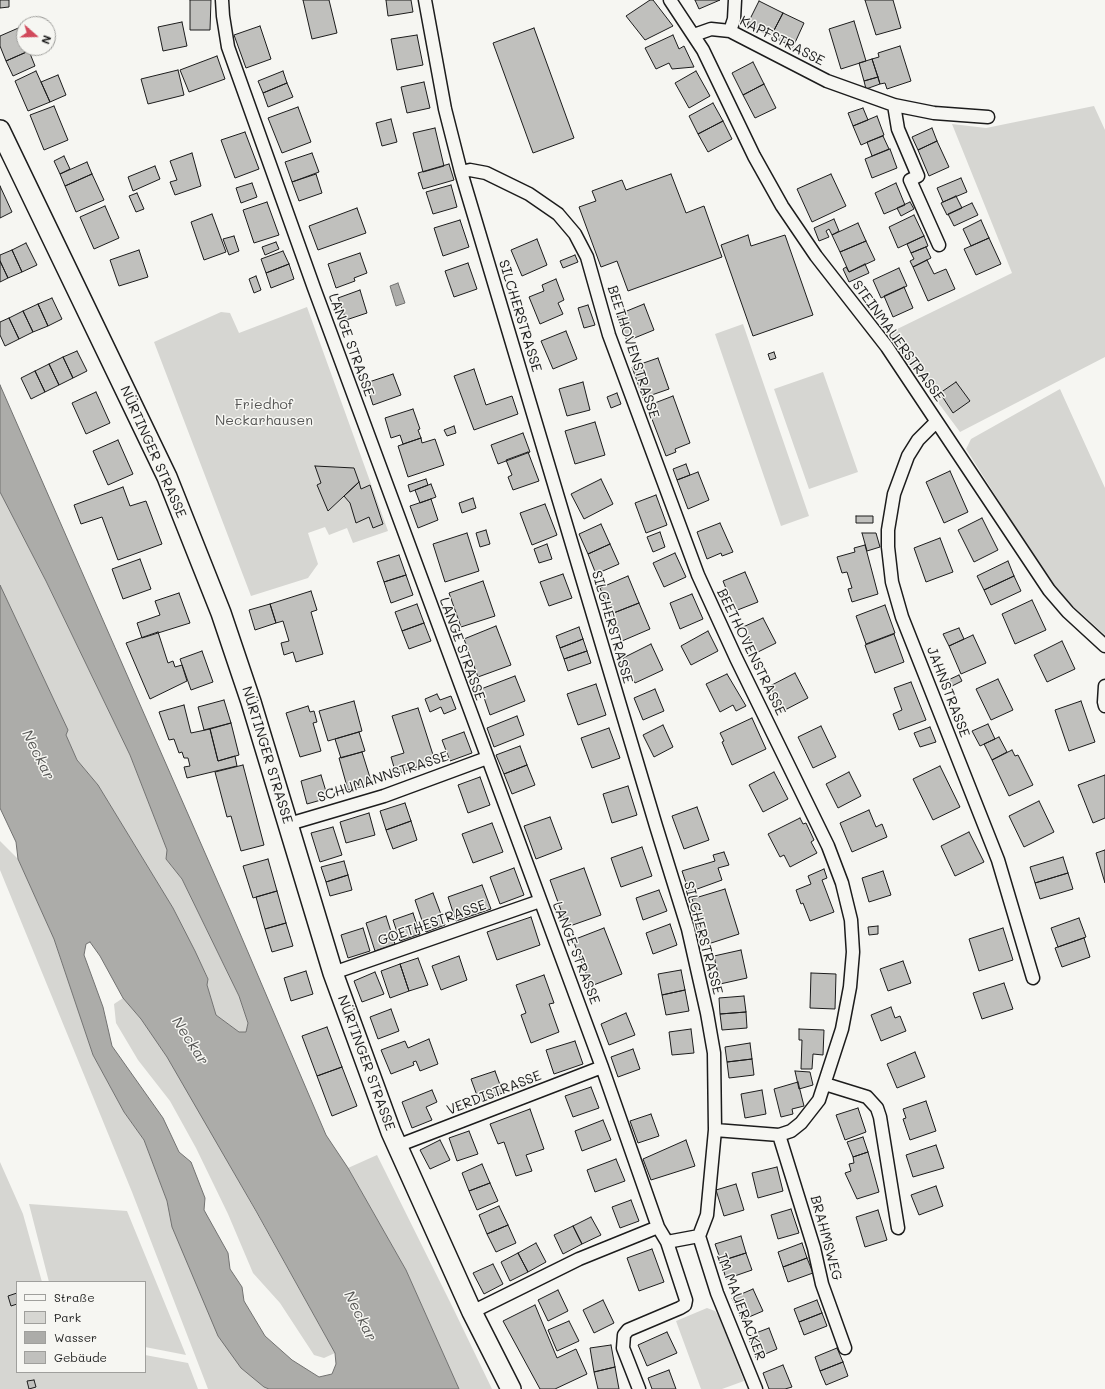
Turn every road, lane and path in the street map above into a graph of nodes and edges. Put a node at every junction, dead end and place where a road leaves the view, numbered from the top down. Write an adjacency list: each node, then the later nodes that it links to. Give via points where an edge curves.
1 (222, 0): 16 (street, LANGE STRASSE, via 228,47)
2 (425, 0): 10 (street, SILCHERSTRASSE, via 445,109)
3 (670, 0): 6 (street)
4 (735, 0): 5 (street, via 734,19)
5 (730, 31): 6 (street, KAPFSTRASSE, via 712,29); 7 (street, KAPFSTRASSE, via 827,81)
6 (694, 35): 12 (street, STEINMAUERSTRASSE, via 782,206 816,256 886,347)
7 (894, 105): 8 (street, KAPFSTRASSE, via 934,113); 11 (street, via 898,129 918,176 910,180)
8 (988, 117)
9 (0, 130): 17 (main road, NÜRTINGER STRASSE, via 167,477 217,602)
10 (461, 172): 22 (street, BEETHOVENSTRASSE, via 470,170 486,173 529,194 558,214 575,234 587,257 609,335 698,575 828,846 852,920 853,952 842,1029); 23 (street, SILCHERSTRASSE, via 688,929 714,1054)
11 (939, 245)
12 (936, 422): 13 (street, STEINMAUERSTRASSE, via 1049,590 1068,612); 20 (street, JAHNSTRASSE, via 918,440 908,456 894,494 888,530 892,582 902,617 998,860)
13 (1105, 646)
14 (1105, 686): 15 (street)
15 (1105, 706)
16 (487, 758): 17 (street, SCHUMANNSTRASSE, via 384,796); 18 (street, LANGE STRASSE)
17 (288, 824): 19 (main road, NÜRTINGER STRASSE)
18 (540, 902): 19 (street, GOETHESTRASSE); 21 (street, LANGE STRASSE)
19 (332, 973): 25 (main road, NÜRTINGER STRASSE)
20 (1033, 978)
21 (602, 1067): 25 (street, VERDISTRASSE); 26 (street, LANGE STRASSE)
22 (825, 1084): 24 (street, BEETHOVENSTRASSE, via 819,1100 801,1124 791,1132); 27 (street, via 867,1097 877,1108)
23 (715, 1130): 24 (street, BEETHOVENSTRASSE); 28 (street, SILCHERSTRASSE, via 706,1215)
24 (779, 1135): 31 (street, BRAHMSWEG, via 814,1248 822,1284)
25 (397, 1146): 30 (main road, NÜRTINGER STRASSE)
26 (658, 1227): 29 (street, LANGE STRASSE); 30 (street, via 579,1259)
27 (898, 1228)
28 (699, 1236): 29 (street); 34 (street, IM MAUERACKER, via 717,1293)
29 (667, 1242): 33 (street, LANGE STRASSE, via 686,1300 685,1305 628,1330 624,1335 623,1348)
30 (472, 1312): 32 (main road, NÜRTINGER STRASSE)
31 (846, 1348)
32 (511, 1389)
33 (639, 1389)
34 (756, 1389)

